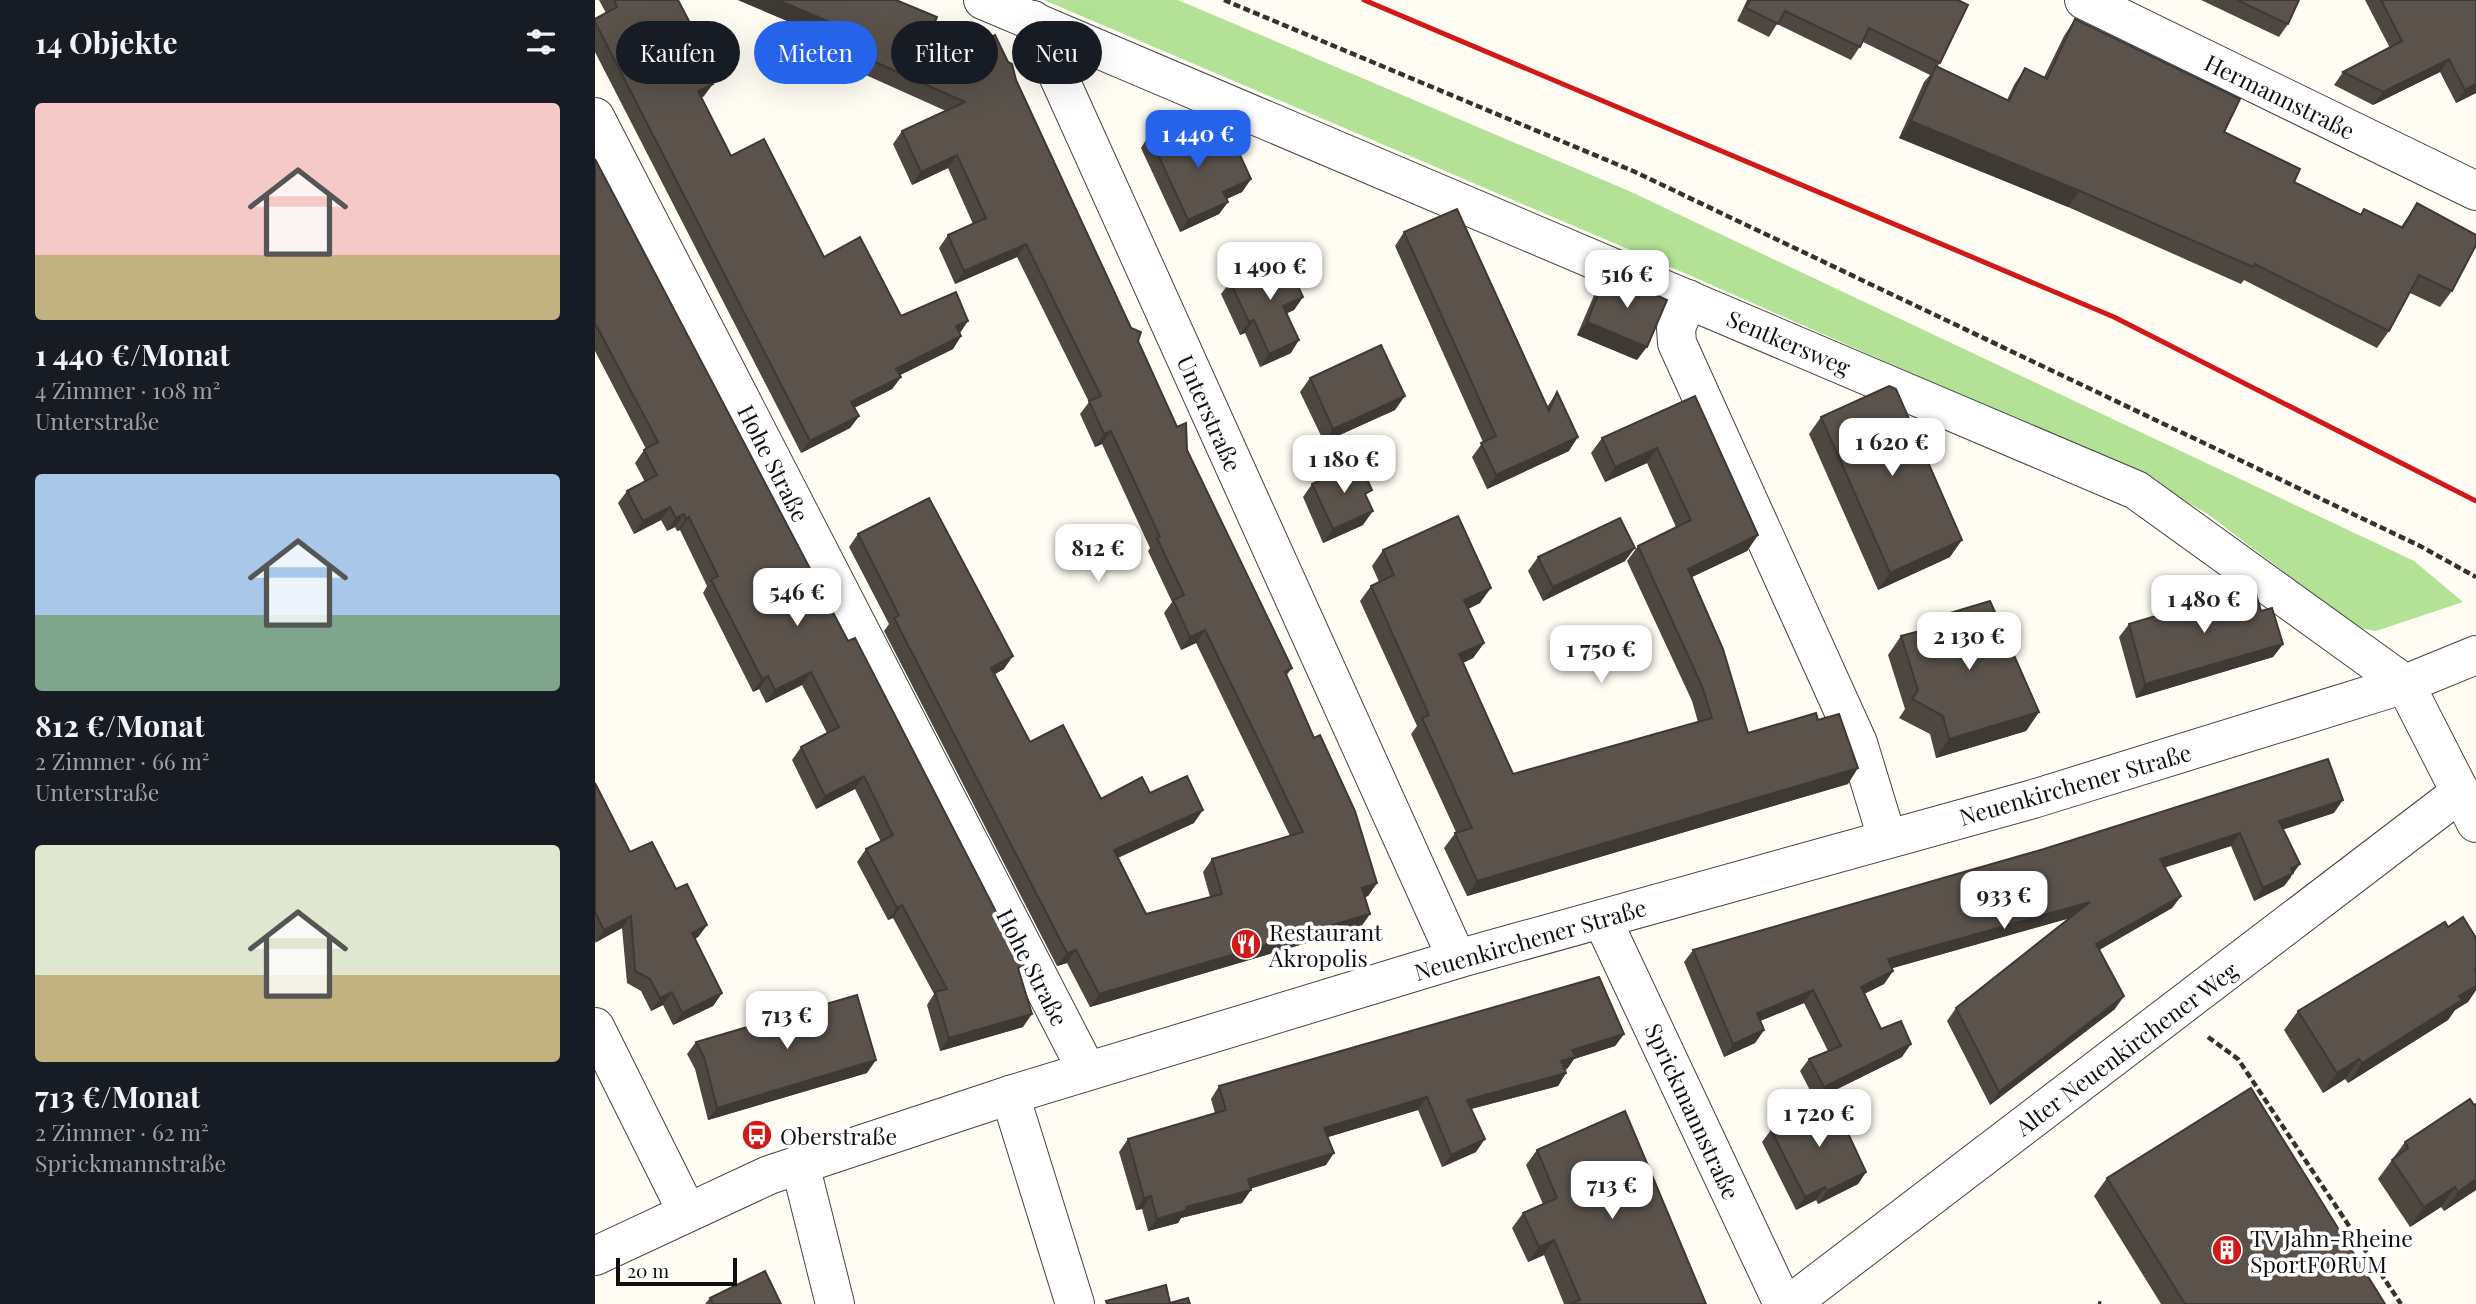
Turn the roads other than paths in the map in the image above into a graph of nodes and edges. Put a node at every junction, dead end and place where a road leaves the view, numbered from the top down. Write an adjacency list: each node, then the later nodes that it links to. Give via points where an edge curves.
1 (983, 0): 3 (street, Sentkersweg)
2 (2084, 0): 5 (street, Hermannstraße)
3 (1033, 20): 6 (street, Sentkersweg); 12 (street, Unterstraße)
4 (595, 117): 14 (street, Hohe Straße)
5 (2476, 191)
6 (1688, 299): 8 (street, Sentkersweg, via 2136,490); 10 (street, via 1676,328 1677,343 1858,743)
7 (2476, 655): 8 (street, Neuenkirchener Straße)
8 (2405, 684): 9 (street); 10 (street, Neuenkirchener Straße, via 2033,799)
9 (2469, 807): 22 (street, Alter Neuenkirchener Weg, via 2174,1012)
10 (1887, 838): 11 (street, Neuenkirchener Straße)
11 (1602, 919): 12 (street, Neuenkirchener Straße); 21 (street, Sprickmannstraße)
12 (1457, 959): 14 (street, Neuenkirchener Straße)
13 (595, 1027): 17 (street)
14 (1087, 1071): 15 (street, Neuenkirchener Straße)
15 (1010, 1095): 16 (street, Neuenkirchener Straße); 20 (street)
16 (800, 1164): 17 (street, Neuenkirchener Straße); 19 (street)
17 (687, 1212): 18 (street, Neuenkirchener Straße)
18 (595, 1256)
19 (835, 1304)
20 (1075, 1304)
21 (1783, 1304)
22 (1790, 1304)

